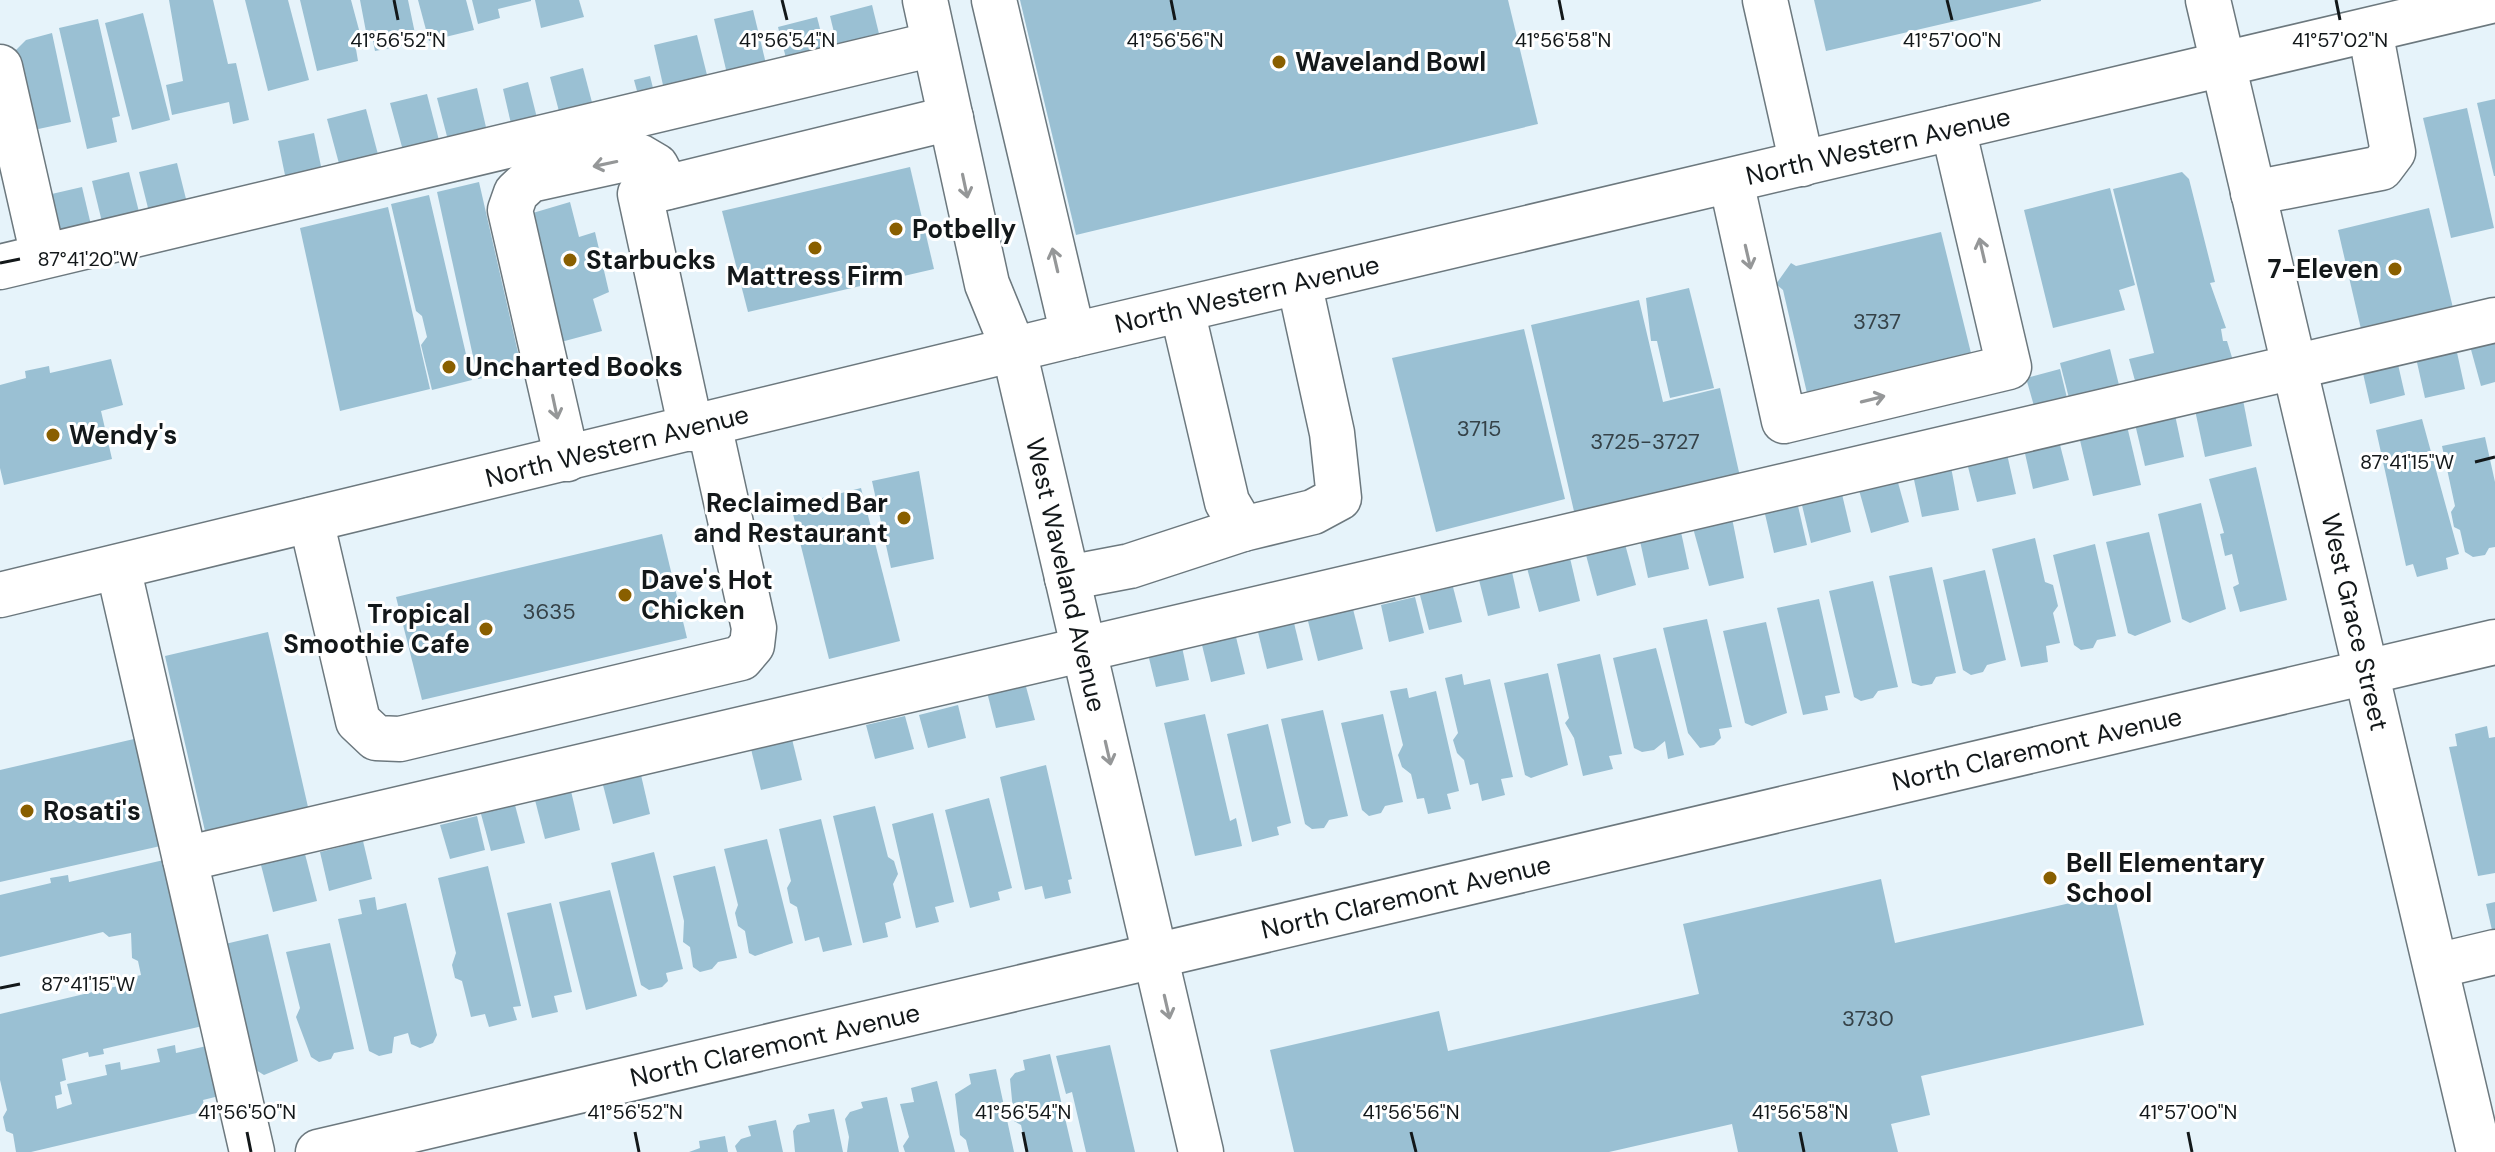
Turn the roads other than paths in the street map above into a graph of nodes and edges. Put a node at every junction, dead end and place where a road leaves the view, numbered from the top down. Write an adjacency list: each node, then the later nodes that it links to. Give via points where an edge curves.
1 (925, 0): 7 (street, West Waveland Avenue)
2 (994, 0): 21 (street, one-way to 2)
3 (1765, 0): 12 (street)
4 (2208, 0): 8 (street, West Grace Street)
5 (2495, 0): 6 (street, North Western Avenue)
6 (2370, 30): 8 (street, North Western Avenue); 15 (street, via 2393,152 2381,168)
7 (934, 44): 10 (street, West Waveland Avenue); 16 (street)
8 (2222, 64): 11 (street, North Western Avenue); 15 (street, West Grace Street)
9 (0, 67): 16 (street)
10 (951, 118): 14 (street); 22 (street, West Waveland Avenue, one-way to 22, via 987,284)
11 (1953, 128): 12 (street, North Western Avenue); 13 (street, one-way to 11, via 1784,421 2009,367)
12 (1802, 164): 13 (street, North Western Avenue)
13 (1731, 181): 18 (street, North Western Avenue)
14 (667, 187): 24 (street, via 640,194); 25 (street, one-way to 25, via 656,166 639,156 530,180 516,193 510,210)
15 (2253, 193): 23 (street, West Grace Street)
16 (43, 256): 17 (street)
17 (0, 267)
18 (1299, 282): 19 (street, North Western Avenue); 27 (street, via 1332,433 1339,498 1313,512)
19 (1182, 310): 21 (street, North Western Avenue); 27 (street, via 1227,502)
20 (2495, 320): 23 (street)
21 (1073, 335): 22 (street, North Western Avenue)
22 (1014, 350): 24 (street, North Western Avenue); 29 (street, West Waveland Avenue)
23 (2295, 367): 32 (street); 33 (street, West Grace Street)
24 (700, 426): 25 (street, North Western Avenue); 26 (street, via 754,628 752,645 741,658 400,739 376,738 358,721)
25 (567, 459): 26 (street, North Western Avenue)
26 (311, 520): 28 (street, North Western Avenue)
27 (1243, 529): 29 (street, via 1130,566)
28 (118, 567): 30 (street, North Western Avenue); 34 (street)
29 (1067, 578): 32 (street, West Waveland Avenue)
30 (0, 595)
31 (2495, 642): 33 (street, North Claremont Avenue)
32 (1084, 648): 34 (street); 36 (street, West Waveland Avenue, one-way to 36)
33 (2368, 672): 36 (street, North Claremont Avenue); 37 (street, West Grace Street)
34 (185, 859): 38 (street)
35 (2495, 952): 37 (street)
36 (1155, 956): 39 (street, North Claremont Avenue); 40 (street, West Waveland Avenue, one-way to 40)
37 (2436, 966): 41 (street, West Grace Street)
38 (252, 1152)
39 (318, 1152)
40 (1201, 1152)
41 (2479, 1152)

